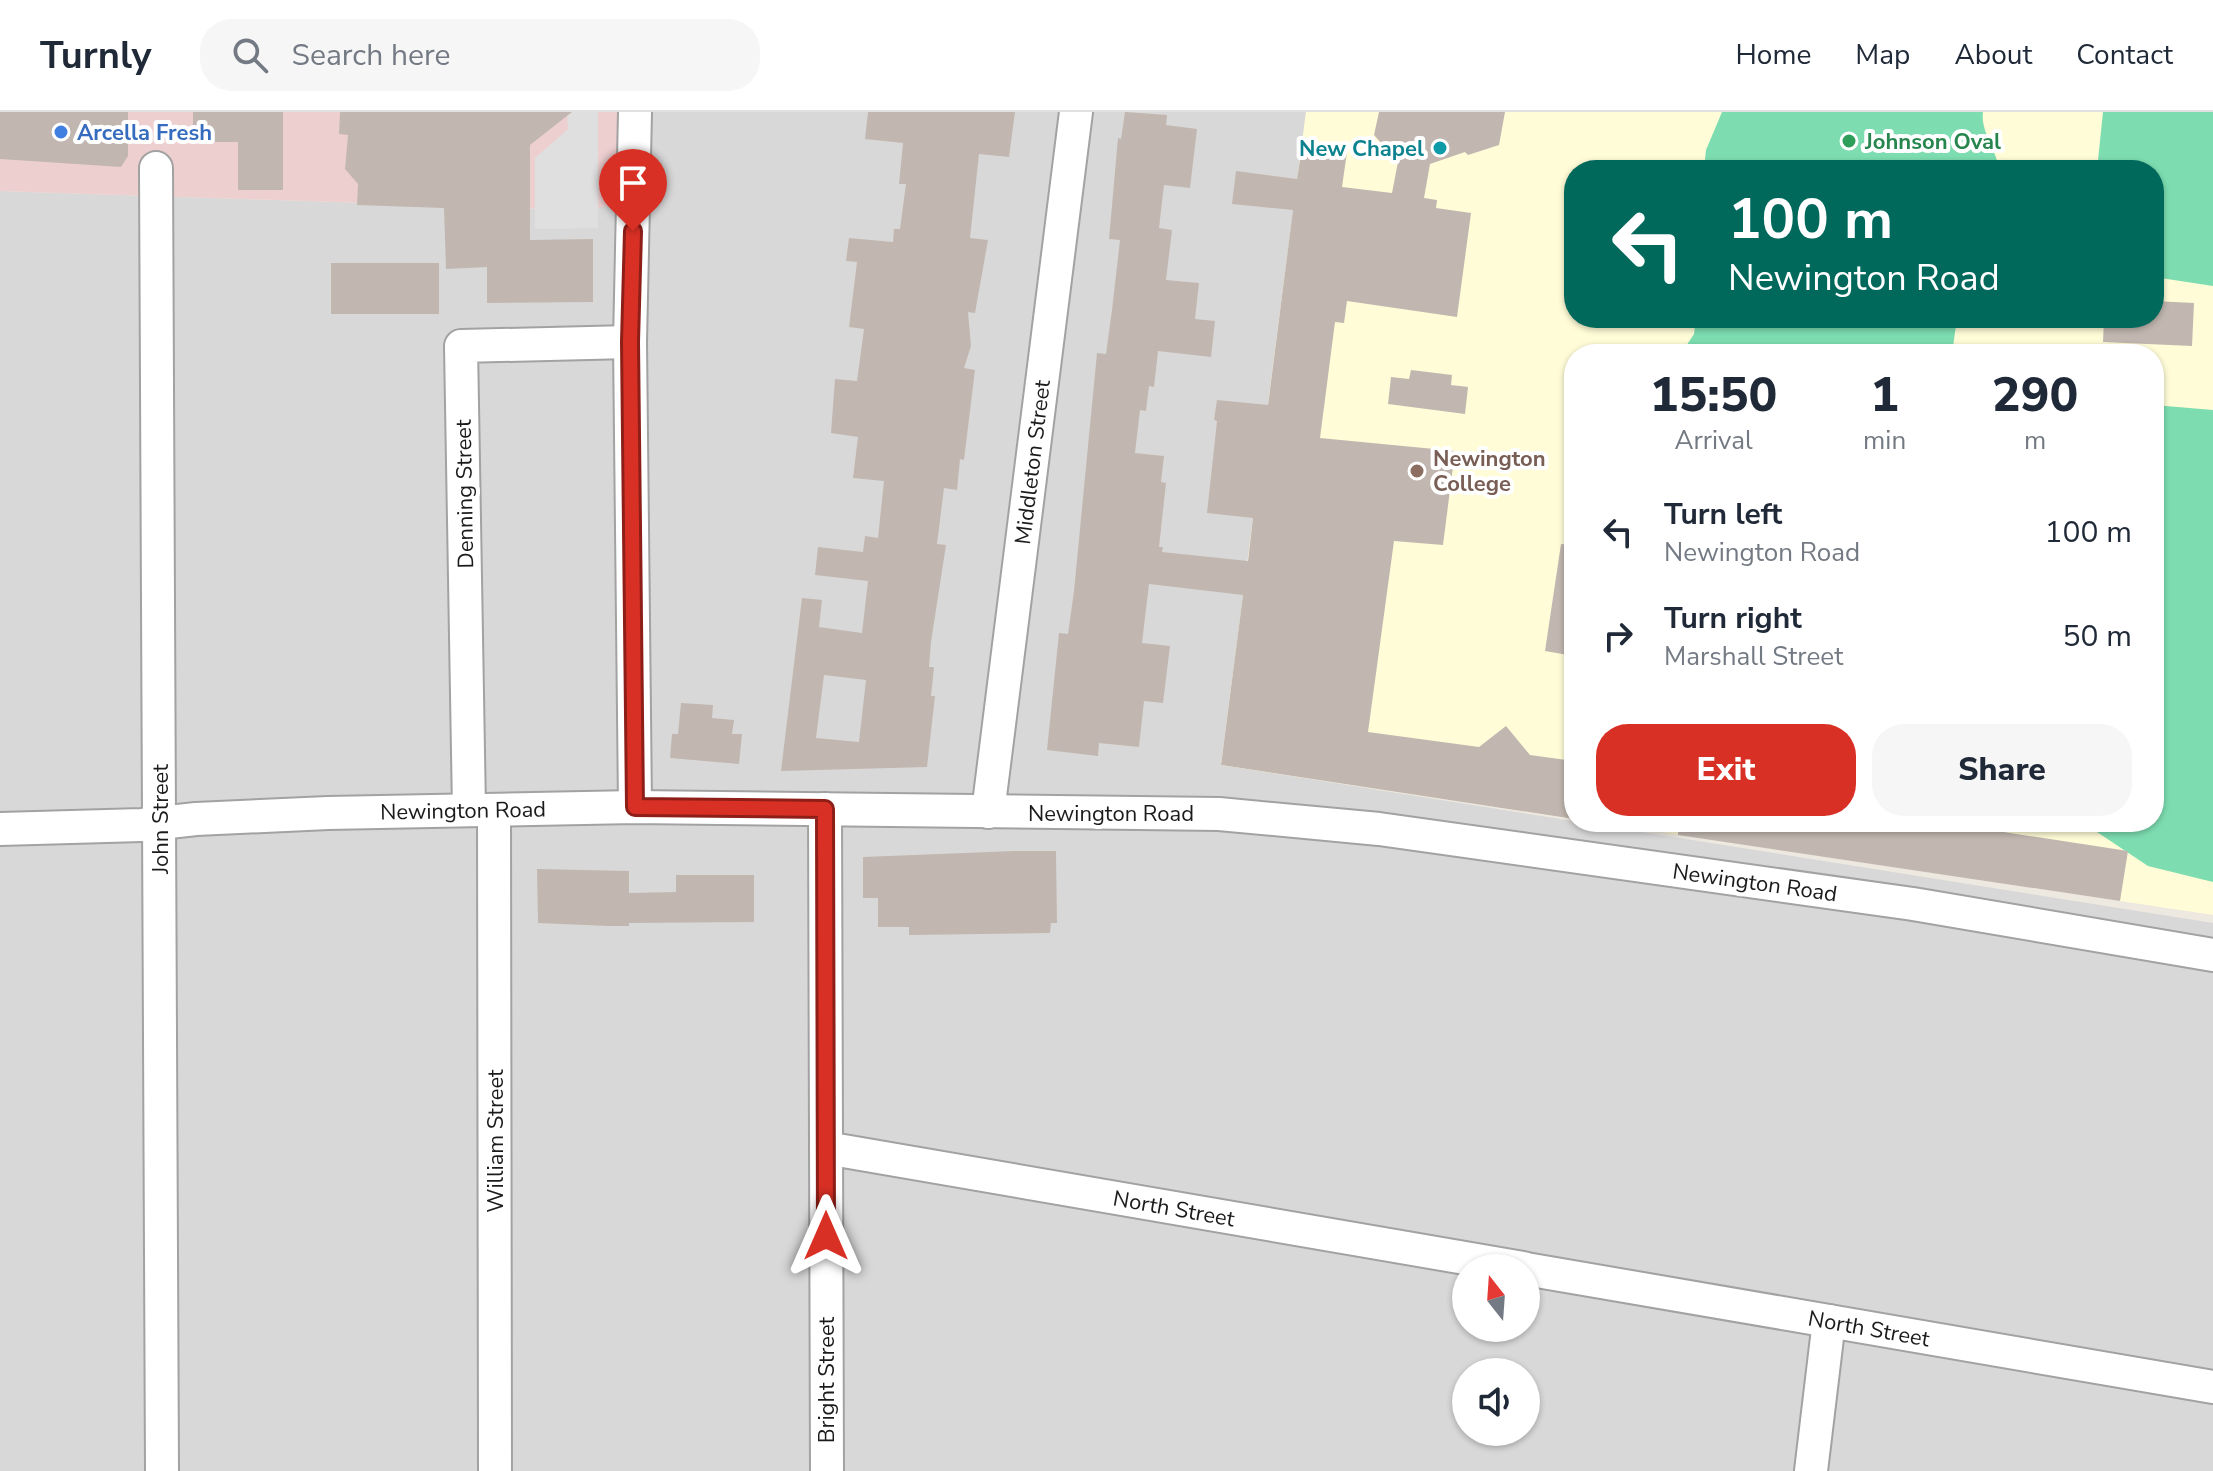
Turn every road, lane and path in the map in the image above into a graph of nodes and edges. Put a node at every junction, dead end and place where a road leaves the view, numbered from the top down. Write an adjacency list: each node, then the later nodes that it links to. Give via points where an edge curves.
1 (635, 112): 4 (street)
2 (1076, 112): 8 (street, Middleton Street)
3 (156, 168): 9 (street, John Street)
4 (630, 342): 5 (street); 7 (street, Denning Street, via 461,346)
5 (635, 807): 6 (street, Newington Road); 7 (street, Newington Road)
6 (825, 809): 8 (street, Newington Road); 12 (street, Bright Street)
7 (482, 810): 9 (street, Newington Road); 18 (street, William Street)
8 (988, 812): 11 (street, Newington Road, via 1219,814 1379,829 1913,904)
9 (160, 822): 10 (street, Newington Road); 17 (street, John Street)
10 (0, 829)
11 (2213, 955)
12 (826, 1148): 13 (street, North Street); 19 (street, Bright Street)
13 (1452, 1256)
14 (1540, 1271): 15 (street, North Street)
15 (1829, 1321): 16 (street, North Street); 20 (street)
16 (2213, 1387)
17 (162, 1471)
18 (495, 1471)
19 (827, 1471)
20 (1811, 1471)

